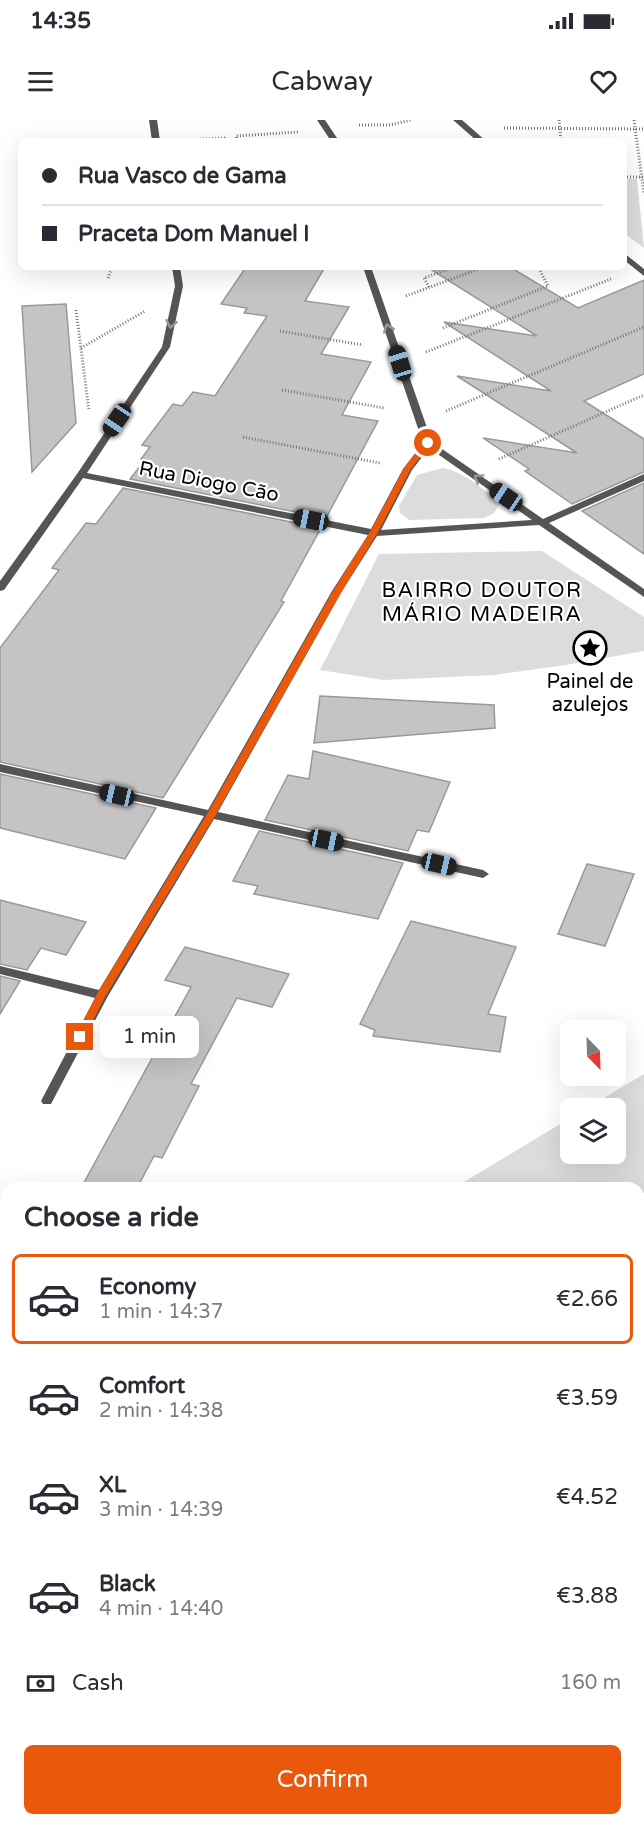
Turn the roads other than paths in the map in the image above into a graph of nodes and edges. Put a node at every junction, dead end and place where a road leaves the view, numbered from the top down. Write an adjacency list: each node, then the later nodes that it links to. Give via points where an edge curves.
1 (153, 120): 4 (street)
2 (457, 120): 6 (street)
3 (323, 123): 5 (street)
4 (156, 138)
5 (333, 138)
6 (478, 138)
7 (627, 258): 10 (street)
8 (176, 270): 12 (street, one-way to 12, via 178,286 166,347)
9 (368, 270): 11 (street, one-way to 9)
10 (641, 270)
11 (428, 443): 14 (street, one-way to 11); 15 (street, via 408,468)
12 (81, 474): 15 (street, Rua Diogo Cão); 16 (street)
13 (644, 477): 14 (street)
14 (544, 522): 15 (street, Rua Diogo Cão); 17 (street)
15 (374, 532): 19 (street)
16 (0, 588)
17 (644, 594)
18 (0, 768): 19 (street)
19 (210, 816): 20 (street); 22 (street)
20 (483, 874)
21 (0, 970): 22 (street)
22 (102, 995): 23 (street)
23 (47, 1101)

